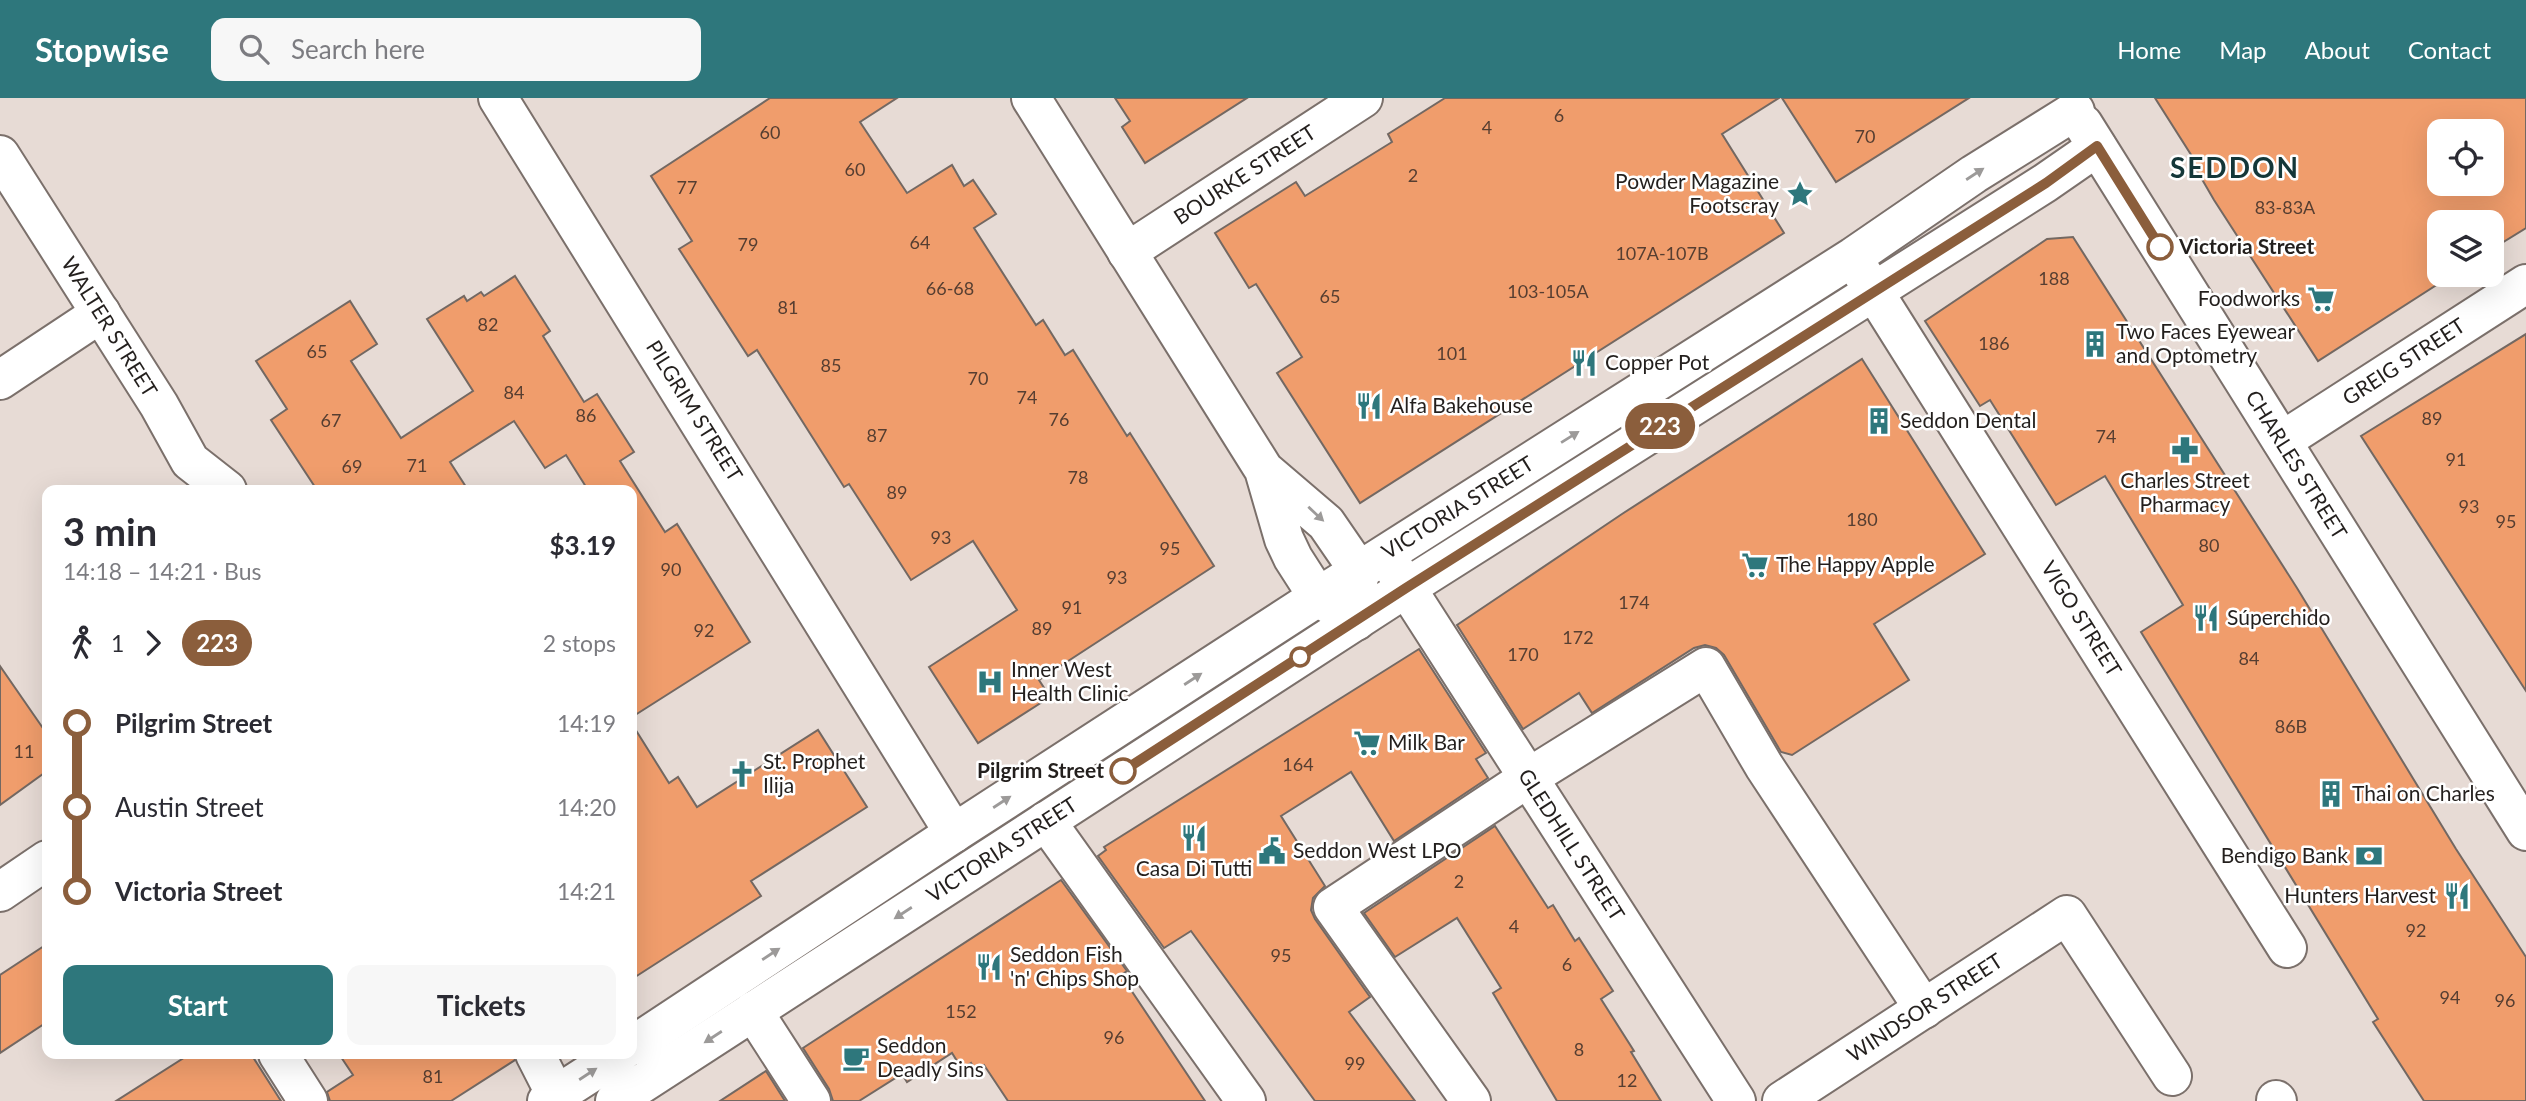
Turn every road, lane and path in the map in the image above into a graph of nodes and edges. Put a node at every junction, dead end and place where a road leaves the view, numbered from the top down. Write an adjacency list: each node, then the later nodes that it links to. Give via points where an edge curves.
1 (498, 98): 23 (street, PILGRIM STREET)
2 (1031, 98): 7 (street)
3 (1363, 98): 7 (street, BOURKE STREET)
4 (2071, 104): 5 (street, CHARLES STREET); 8 (street, VICTORIA STREET, one-way to 4)
5 (2097, 146): 10 (street, VICTORIA STREET); 13 (street, CHARLES STREET)
6 (0, 155): 11 (street, WALTER STREET)
7 (1127, 251): 14 (street)
8 (1853, 257): 10 (street, VIGO STREET); 16 (street, VICTORIA STREET, one-way to 8)
9 (2526, 284): 13 (street, GREIG STREET)
10 (1873, 291): 17 (street, VICTORIA STREET); 26 (street, VIGO STREET)
11 (101, 313): 12 (street); 15 (street, WALTER STREET, via 190,461)
12 (0, 380)
13 (2282, 441): 22 (street, CHARLES STREET)
14 (1264, 470): 16 (street, GLEDHILL STREET, one-way to 16); 18 (street, via 1289,552)
15 (221, 485)
16 (1372, 563): 17 (street, GLEDHILL STREET); 18 (street, VICTORIA STREET); 19 (street)
17 (1406, 588): 19 (street, VICTORIA STREET); 20 (street, GLEDHILL STREET)
18 (1318, 597): 19 (street); 23 (street, VICTORIA STREET, one-way to 18)
19 (1356, 621): 21 (street, VICTORIA STREET)
20 (1528, 778): 27 (street, via 1706,667 1764,766); 39 (street, via 1334,906); 40 (street, GLEDHILL STREET)
21 (1046, 821): 28 (street, VICTORIA STREET, one-way to 28); 38 (street)
22 (2526, 831)
23 (954, 833): 29 (street, VICTORIA STREET, one-way to 23)
24 (42, 863): 25 (street)
25 (0, 891)
26 (2287, 948)
27 (1924, 1009): 33 (street, WINDSOR STREET, via 2067,915); 41 (street, WINDSOR STREET)
28 (753, 1011): 36 (street, VICTORIA STREET, one-way to 36); 37 (street)
29 (637, 1040)
30 (281, 1059): 35 (street)
31 (536, 1059): 34 (street)
32 (610, 1059): 34 (street, VICTORIA STREET, one-way to 32)
33 (2172, 1076)
34 (554, 1099)
35 (308, 1101)
36 (615, 1101)
37 (811, 1101)
38 (1246, 1101)
39 (1471, 1101)
40 (1736, 1101)
41 (1782, 1101)

